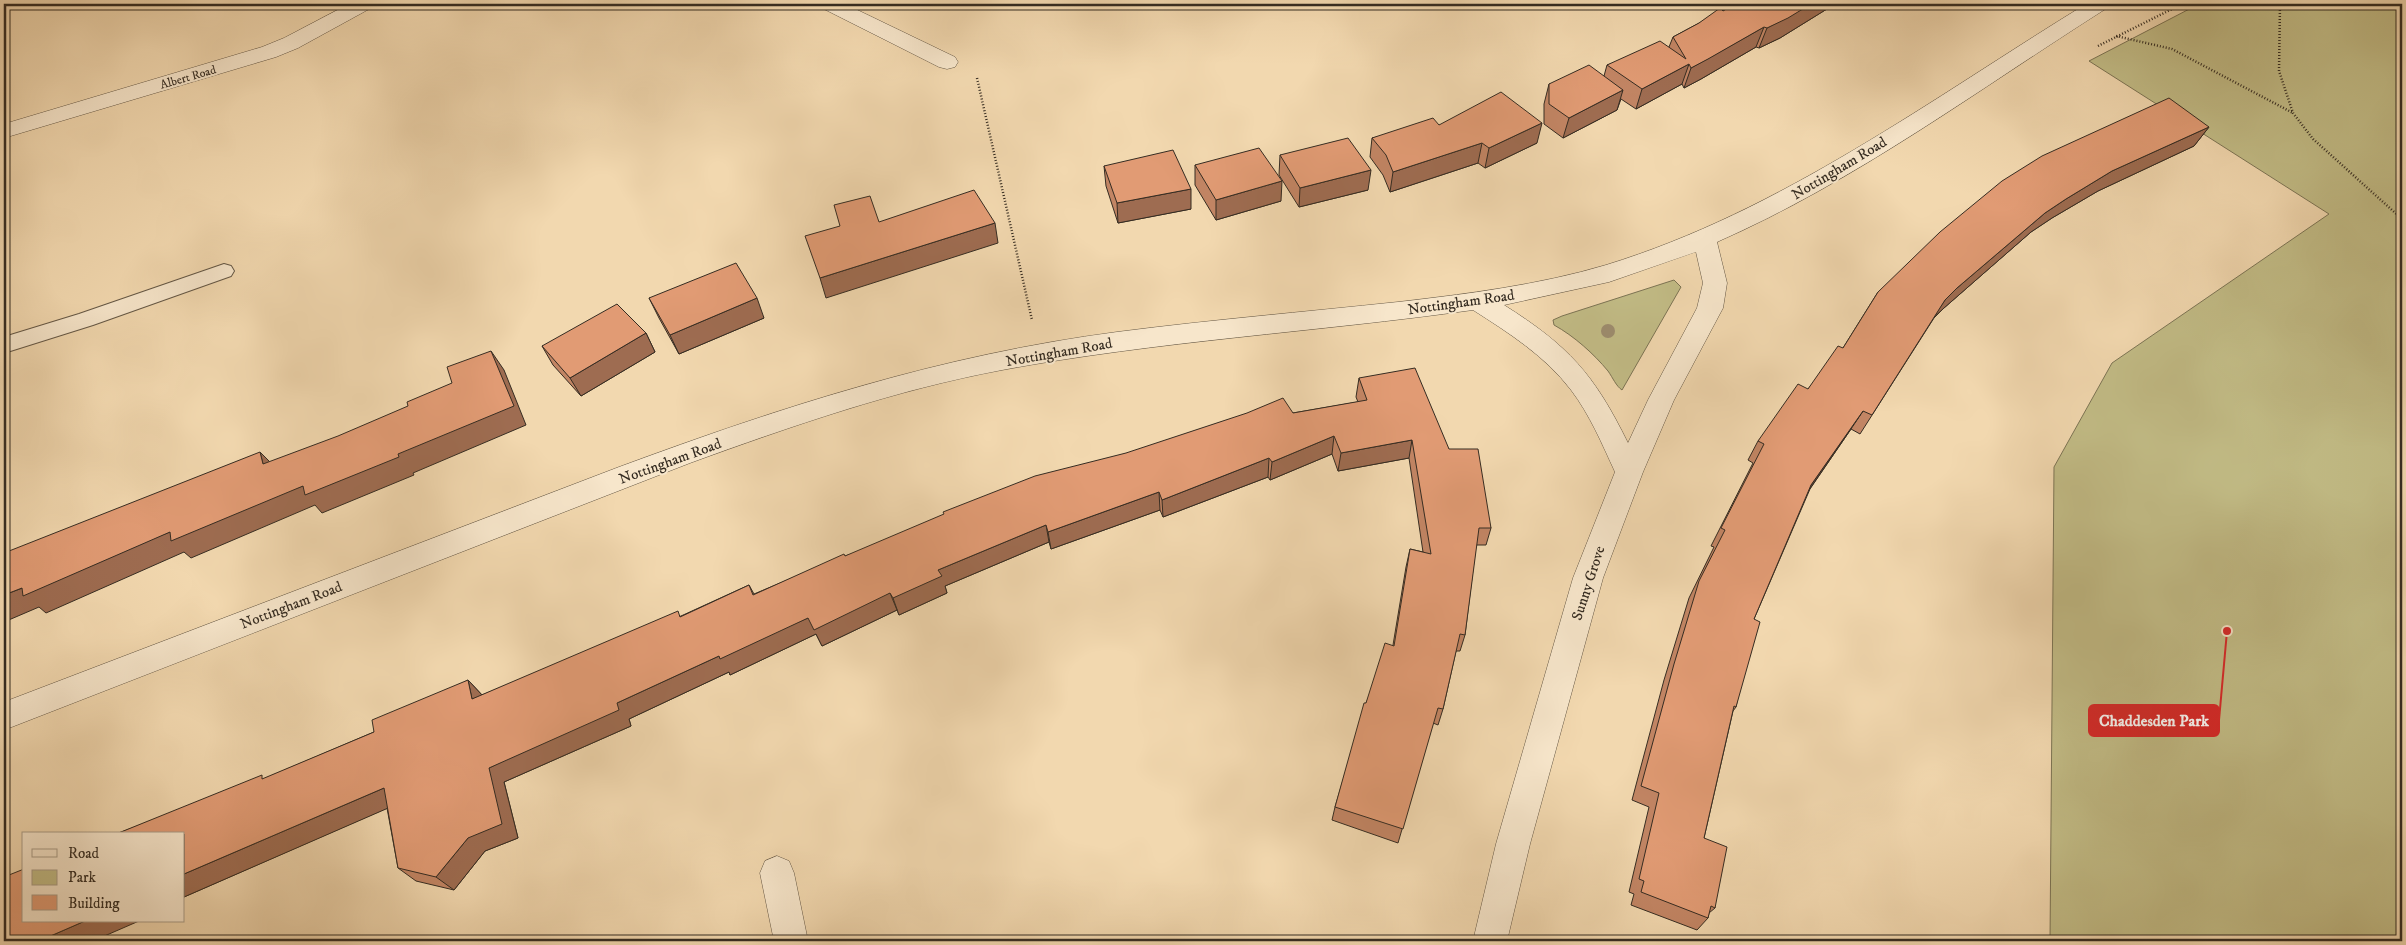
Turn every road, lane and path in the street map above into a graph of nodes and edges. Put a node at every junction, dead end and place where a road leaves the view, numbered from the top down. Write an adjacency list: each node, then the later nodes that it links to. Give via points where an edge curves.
1 (364, 4): 8 (street, Albert Road, via 269,52)
2 (829, 4): 6 (street)
3 (2100, 4): 10 (street, Nottingham Road, via 1836,172)
4 (2182, 4): 7 (path, via 2116,36 2172,49)
5 (2280, 4): 7 (path, via 2279,71)
6 (946, 62): 14 (path, via 976,73)
7 (2293, 113): 9 (path, via 2312,138)
8 (4, 131)
9 (2402, 219)
10 (1705, 240): 12 (street, Nottingham Road, via 1610,273); 15 (street, Sunny Grove, via 1715,283 1710,308 1661,400)
11 (224, 271): 13 (lane)
12 (1479, 302): 14 (street, Nottingham Road, via 1146,338); 15 (street, via 1535,338 1572,373 1592,400)
13 (4, 345)
14 (1040, 355): 16 (street, Nottingham Road, via 978,365 888,387 758,429 580,493)
15 (1629, 472): 19 (street, Sunny Grove, via 1588,578 1513,844)
16 (4, 716)
17 (777, 873): 18 (street)
18 (792, 941)
19 (1490, 941)

